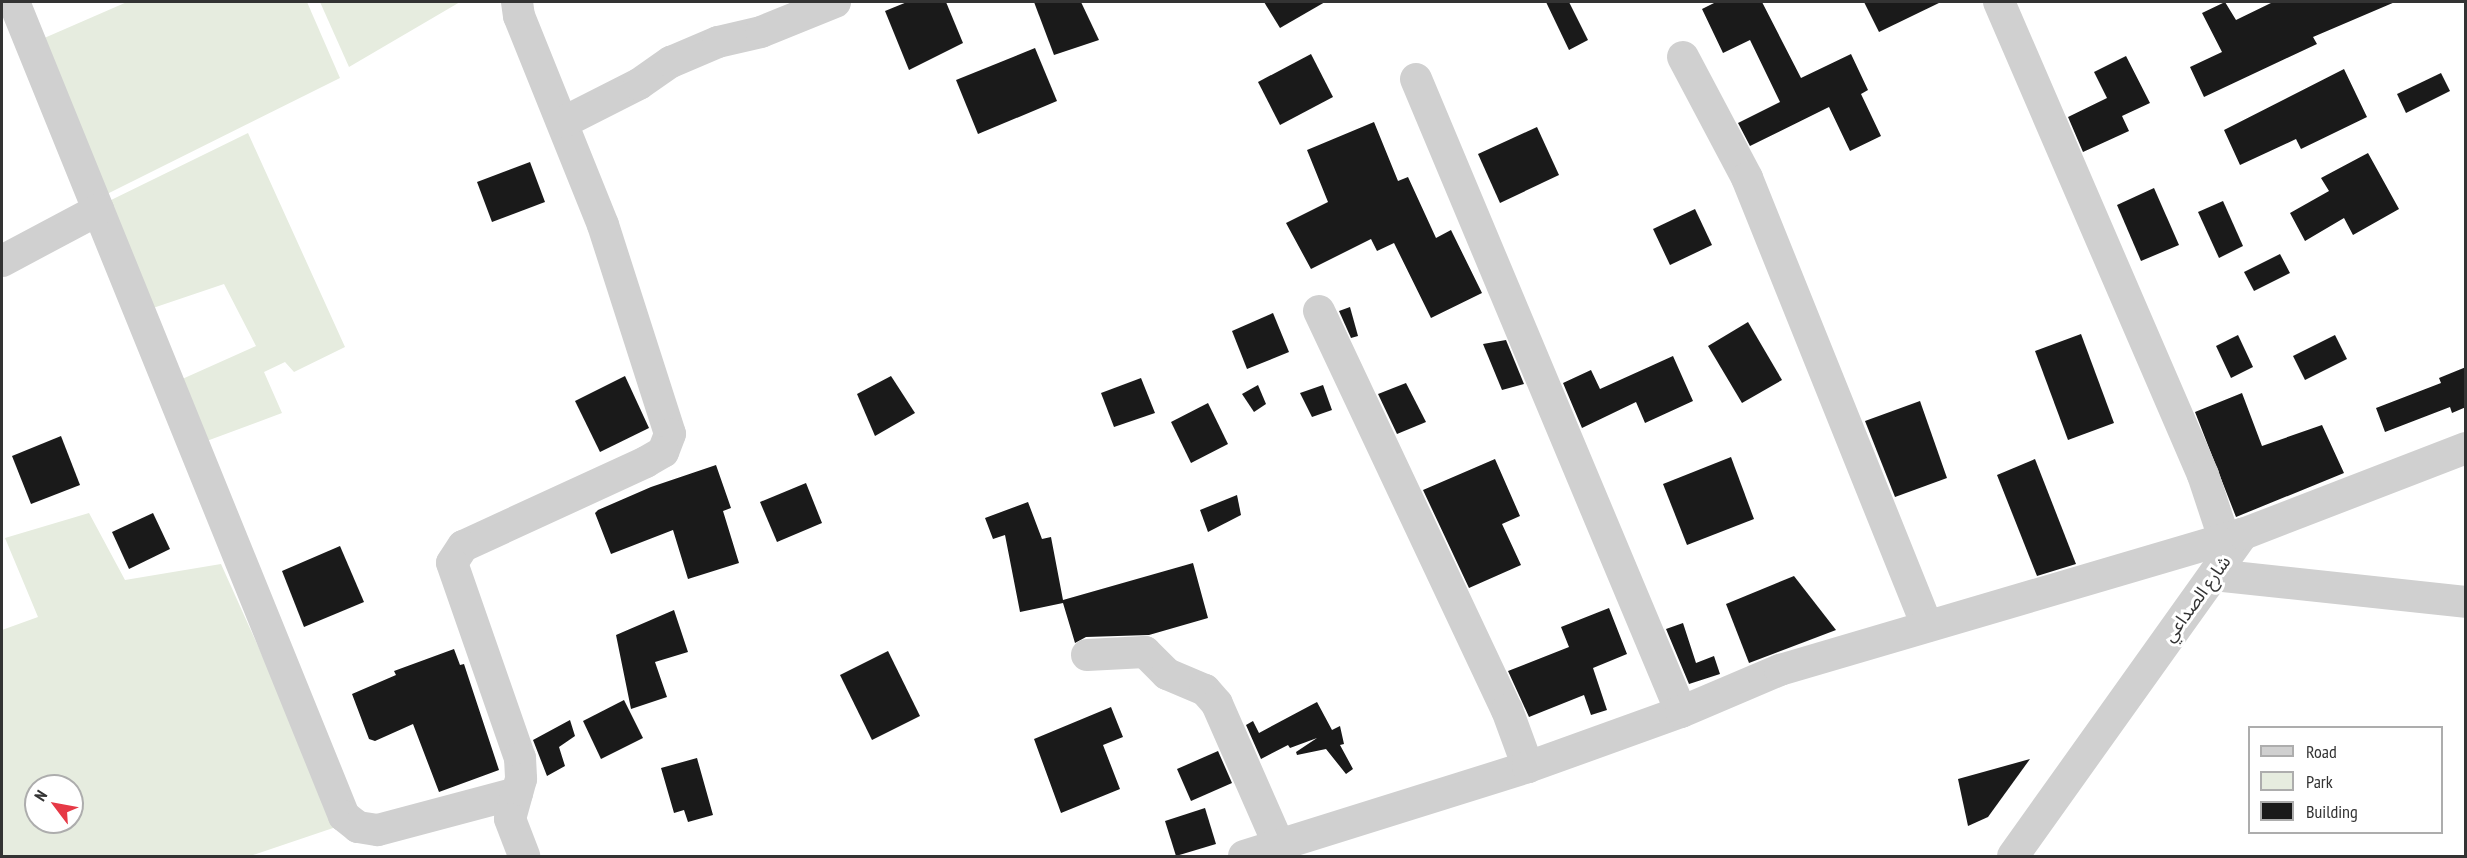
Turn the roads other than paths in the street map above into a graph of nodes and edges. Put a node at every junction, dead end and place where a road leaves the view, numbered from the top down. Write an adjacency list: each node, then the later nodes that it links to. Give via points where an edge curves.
1 (14, 2): 8 (street)
2 (517, 2): 7 (street, via 519,16)
3 (835, 2): 7 (street, via 761,33 718,42 671,62 639,84)
4 (1999, 2): 12 (street, via 2203,475)
5 (1683, 57): 15 (street, via 1747,178)
6 (1416, 79): 17 (street)
7 (564, 122): 19 (street, via 624,284 670,434 663,452 464,546 452,563 520,758)
8 (99, 210): 9 (street); 19 (street, via 344,816 358,827 378,830)
9 (2, 261)
10 (1319, 311): 18 (street, via 1507,710)
11 (2466, 448): 12 (street)
12 (2234, 536): 13 (street, شارع الصداعي); 15 (street)
13 (2214, 576): 14 (street); 23 (street, شارع الصداعي)
14 (2466, 602)
15 (1928, 626): 17 (street, via 1780,670)
16 (1087, 655): 20 (street, via 1145,652 1167,674 1205,690 1217,704)
17 (1681, 712): 18 (street)
18 (1528, 767): 20 (street)
19 (517, 793): 21 (street, via 510,819)
20 (1279, 845): 22 (street)
21 (524, 856)
22 (1244, 856)
23 (2013, 856)

